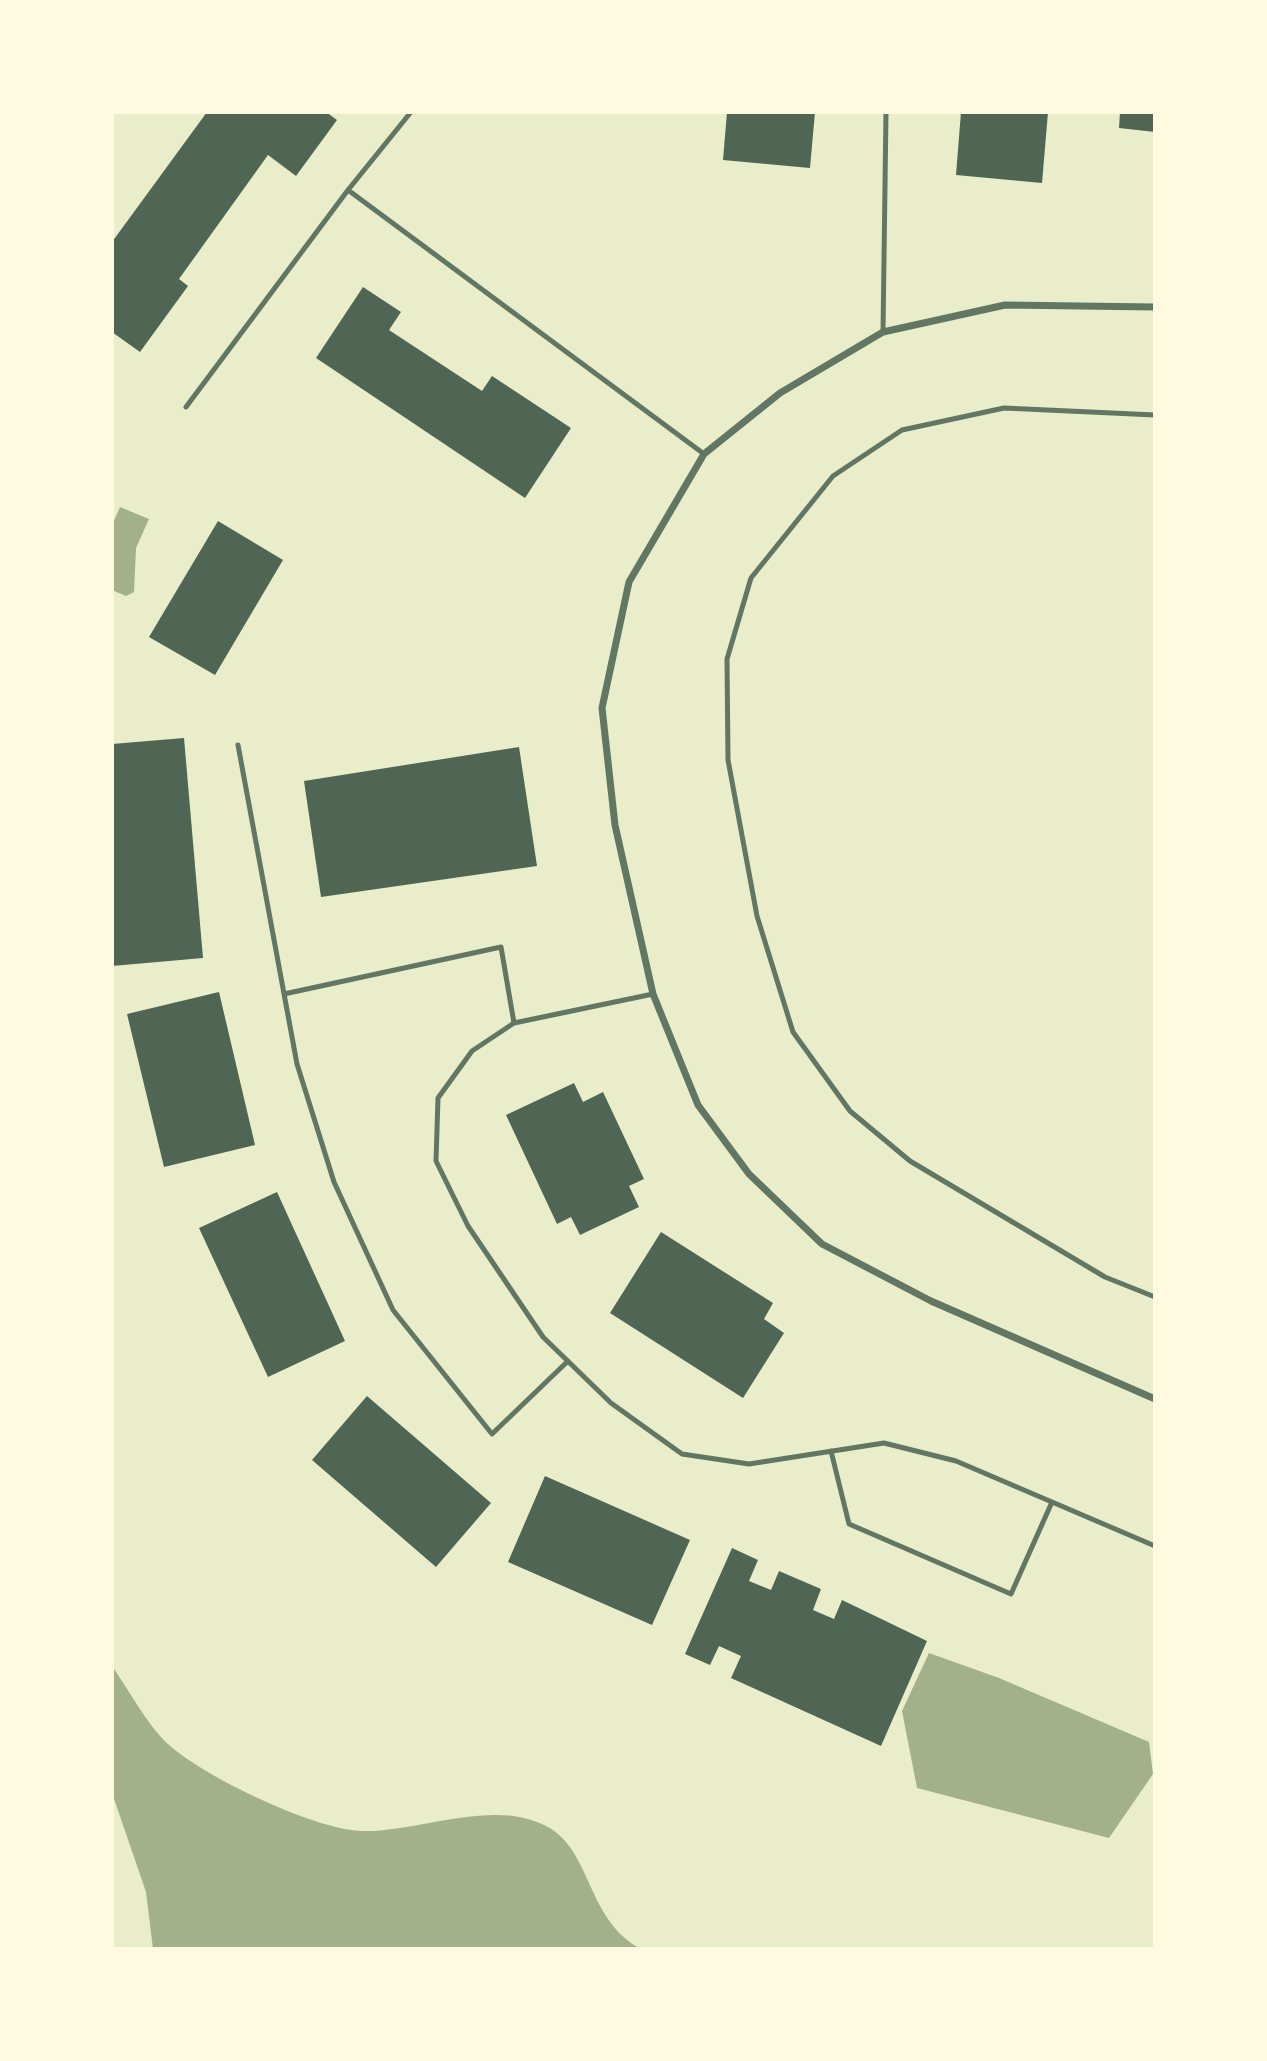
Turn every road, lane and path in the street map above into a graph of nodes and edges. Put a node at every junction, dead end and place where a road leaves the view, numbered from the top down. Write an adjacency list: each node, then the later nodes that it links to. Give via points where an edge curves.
1 (411, 112): 3 (lane)
2 (886, 112): 5 (lane)
3 (348, 190): 6 (lane); 8 (lane)
4 (1155, 307): 5 (street, via 1006,305)
5 (883, 332): 8 (street, via 780,393)
6 (186, 407)
7 (1155, 415): 13 (lane, via 1004,408 902,430 834,476 751,578 727,671 728,760 757,916 793,1032 850,1111 910,1161 1105,1277)
8 (704, 454): 11 (street, via 629,582 602,708 615,825)
9 (238, 745): 10 (lane)
10 (284, 994): 12 (lane, via 501,947); 14 (lane, via 297,1064 334,1182 393,1310 492,1434)
11 (653, 994): 12 (lane); 15 (street, via 698,1105 749,1174 821,1244 931,1301)
12 (514, 1023): 14 (lane, via 472,1051 438,1098 436,1161 468,1226 542,1337)
13 (1155, 1297)
14 (568, 1361): 16 (lane, via 611,1403 682,1454 748,1464)
15 (1155, 1399)
16 (831, 1451): 17 (lane, via 884,1443 956,1461); 17 (lane, via 849,1524 1011,1594)
17 (1052, 1502): 18 (lane)
18 (1155, 1546)

